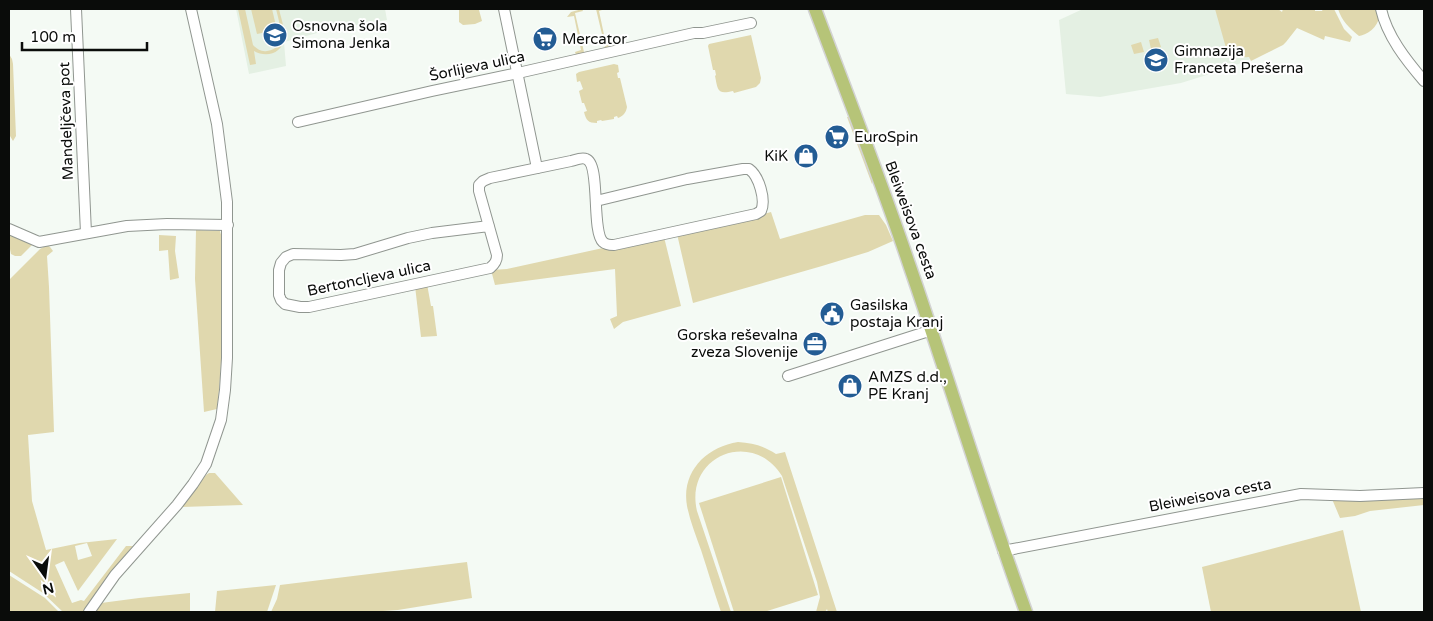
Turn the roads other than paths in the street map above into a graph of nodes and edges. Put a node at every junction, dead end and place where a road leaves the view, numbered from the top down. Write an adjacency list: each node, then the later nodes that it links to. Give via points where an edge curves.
1 (76, 9): 15 (street, Mandeljčeva pot)
2 (191, 9): 12 (street, via 217,124)
3 (504, 9): 7 (street)
4 (815, 9): 16 (main road, Bleiweisova cesta)
5 (1381, 9): 8 (street, via 1399,50)
6 (751, 23): 7 (street, Šorlijeva ulica)
7 (518, 73): 9 (street, Šorlijeva ulica); 10 (street)
8 (1424, 81)
9 (298, 122)
10 (537, 168): 11 (street, Bertoncljeva ulica, via 587,159 593,166); 13 (street, Bertoncljeva ulica, via 490,178 479,185)
11 (596, 201): 11 (street, Bertoncljeva ulica, via 599,236 604,243 614,245 756,214 764,202 757,177 749,169 687,179)
12 (228, 225): 15 (street, via 127,226); 20 (street, via 226,382 214,443 193,484 115,575)
13 (489, 226): 13 (street, Bertoncljeva ulica, via 408,238 355,254 293,254 281,263 279,295 285,304 309,307 490,268 497,255)
14 (9, 230): 15 (street, via 38,242)
15 (86, 233)
16 (932, 330): 17 (street); 19 (main road, Bleiweisova cesta)
17 (788, 376)
18 (1424, 493): 19 (street, Bleiweisova cesta, via 1301,494)
19 (1003, 551): 21 (main road, Bleiweisova cesta)
20 (89, 612)
21 (1026, 612)

